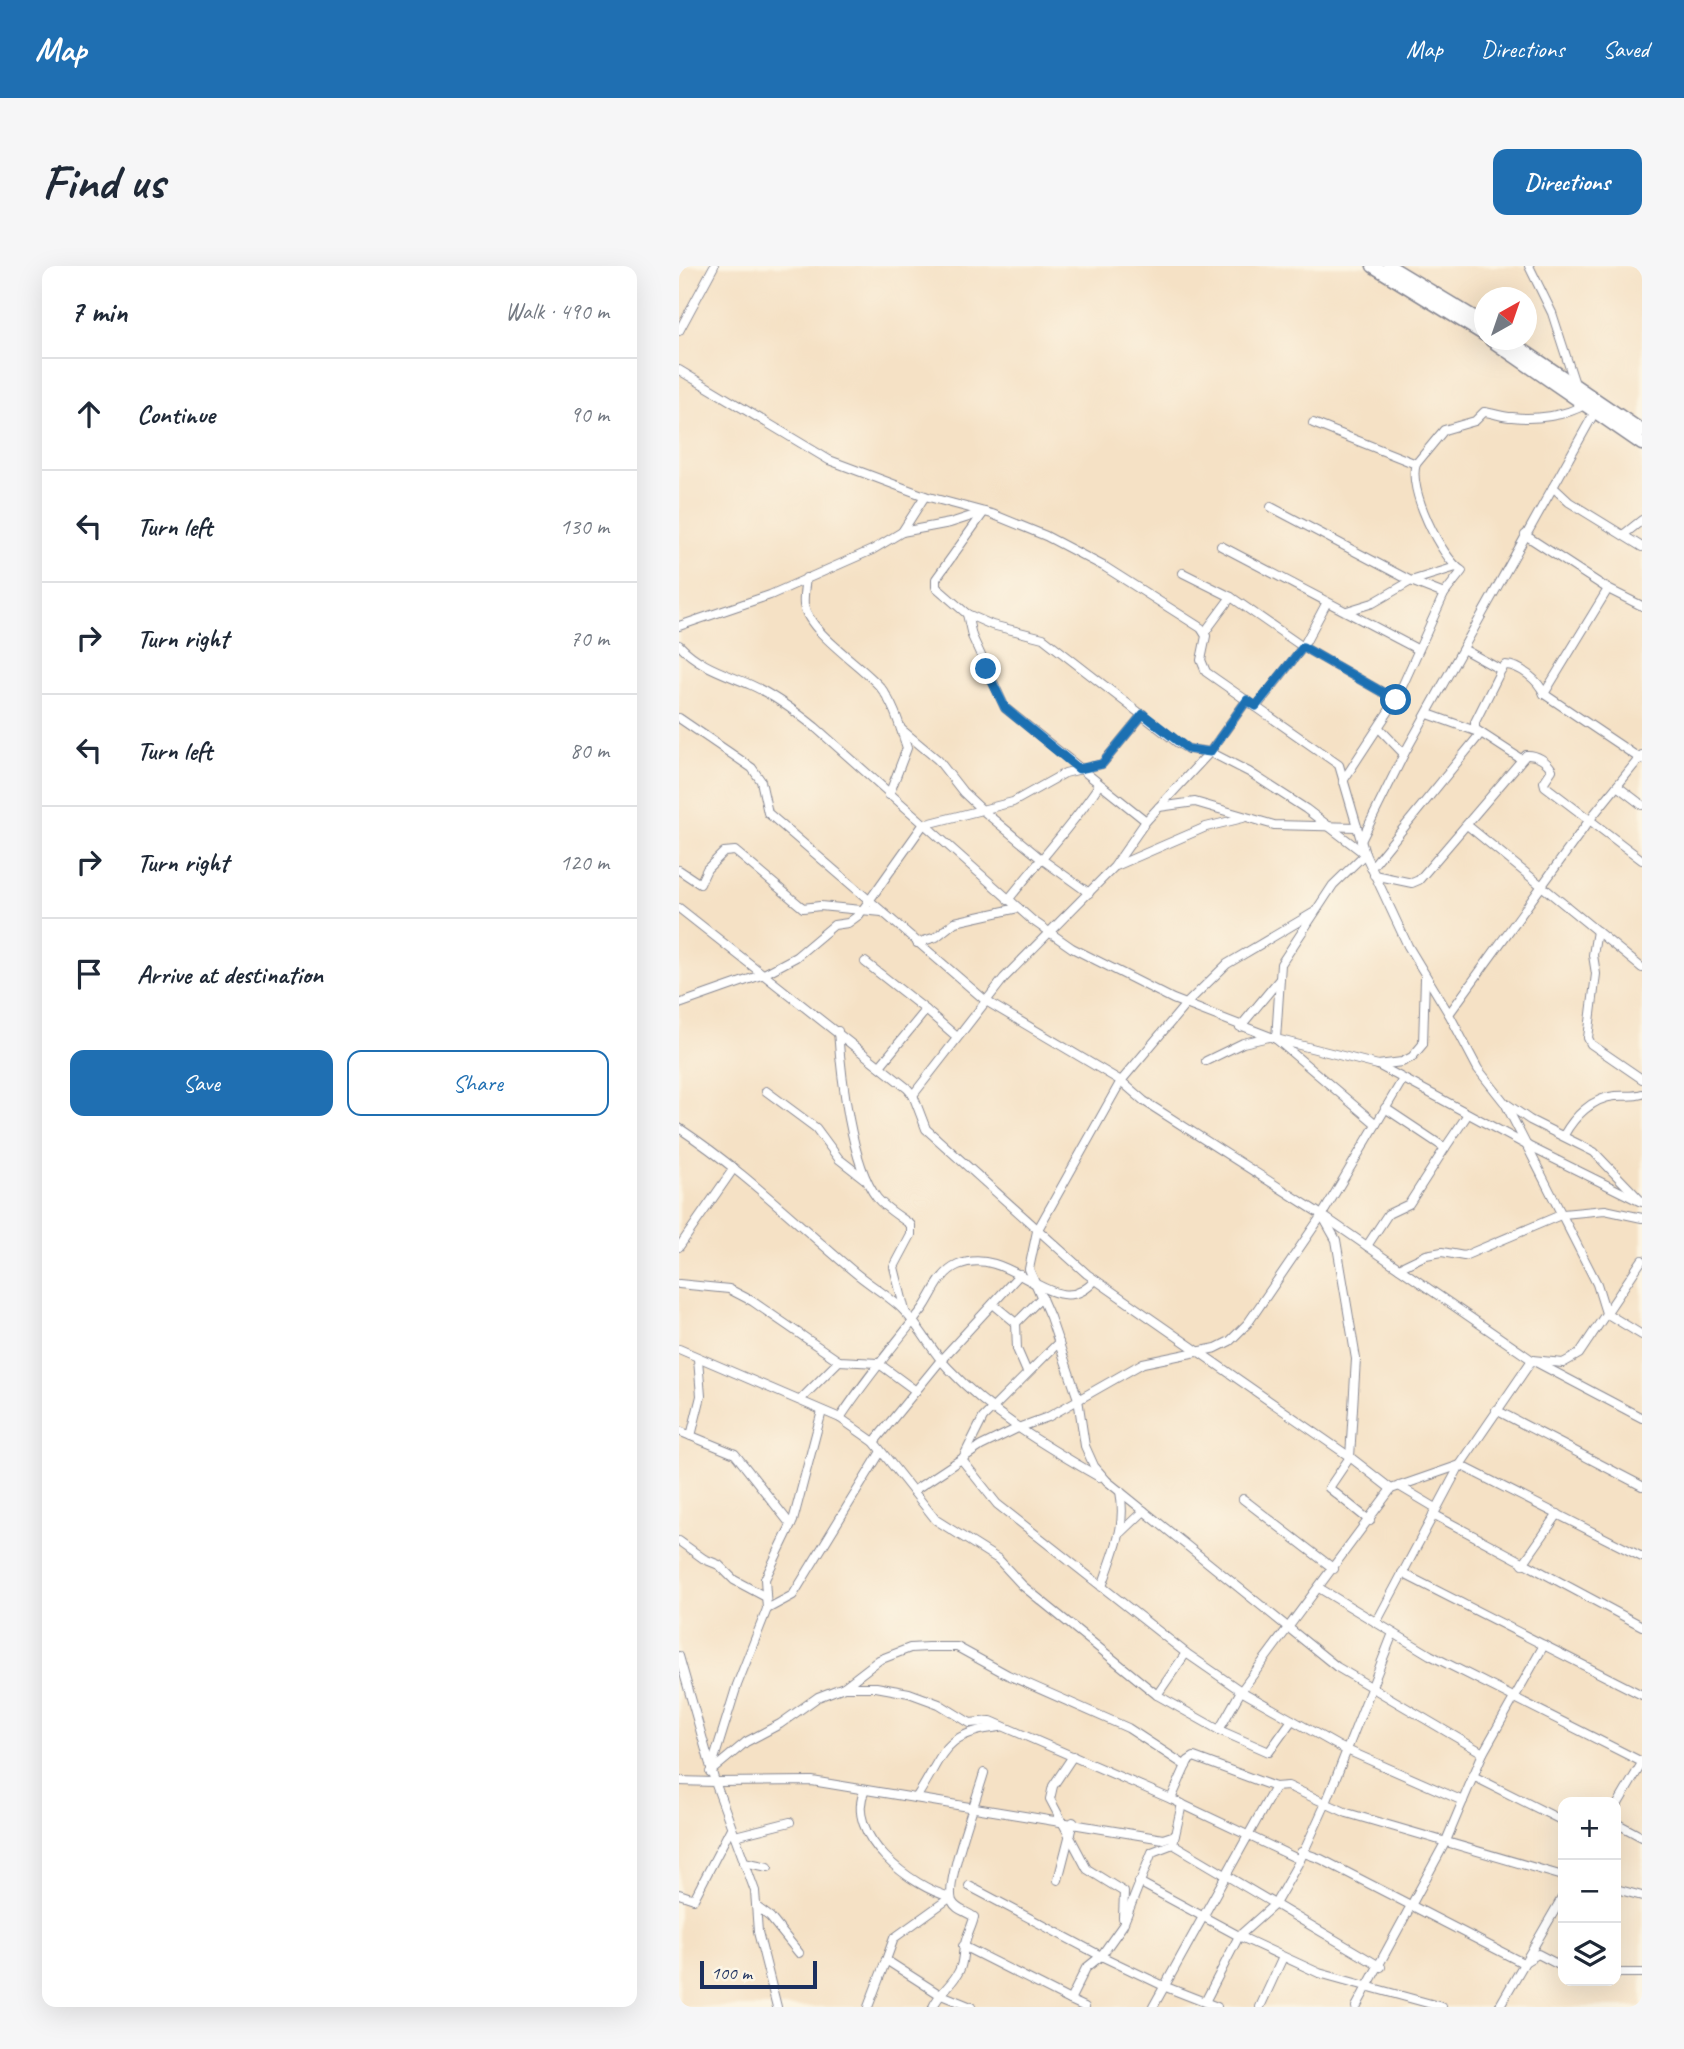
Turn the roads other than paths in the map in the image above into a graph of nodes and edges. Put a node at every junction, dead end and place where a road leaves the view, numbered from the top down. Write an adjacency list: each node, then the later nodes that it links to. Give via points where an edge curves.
1 (714, 266): 7 (street)
2 (1373, 266): 6 (main road)
3 (1389, 266): 5 (main road)
4 (1529, 266): 11 (street, via 1543,288)
5 (1474, 317)
6 (1474, 328)
7 (679, 331)
8 (1508, 350): 12 (main road)
9 (1523, 350): 11 (main road)
10 (679, 370): 18 (street, via 829,460)
11 (1575, 384): 12 (main road)
12 (1595, 406): 14 (main road); 15 (main road); 16 (street, via 1534,417 1484,412 1475,421 1444,430); 17 (street)
13 (1313, 423): 16 (street)
14 (1642, 431)
15 (1642, 444)
16 (1416, 464): 27 (street, via 1420,499 1438,543)
17 (1553, 486): 23 (street); 24 (street, via 1569,502)
18 (925, 496): 20 (street); 22 (street)
19 (1271, 507): 30 (street)
20 (984, 512): 22 (street); 37 (street, via 936,579 936,587); 39 (street, via 1046,536 1105,567)
21 (1642, 520): 24 (street)
22 (902, 531): 29 (street, via 872,550)
23 (1525, 535): 31 (street); 43 (street)
24 (1623, 535): 26 (street)
25 (1221, 546): 34 (street)
26 (1642, 547)
27 (1455, 567): 30 (street); 32 (street, via 1462,571)
28 (1183, 573): 33 (street)
29 (806, 578): 38 (street, via 771,595); 53 (street, via 804,606 808,613 830,642 883,691)
30 (1411, 581): 32 (street); 36 (street, via 1373,604)
31 (1608, 589): 35 (street); 45 (street)
32 (1444, 594): 42 (street)
33 (1231, 597): 39 (street); 41 (street)
34 (1327, 602): 36 (street); 41 (street)
35 (1642, 606)
36 (1347, 611): 42 (street)
37 (967, 614): 49 (street, via 1043,638); 59 (street, via 972,636 1005,708)
38 (679, 626)
39 (1205, 632): 46 (street, via 1203,667)
40 (679, 645): 63 (street, via 705,666 785,704)
41 (1303, 647): 47 (street); 48 (street)
42 (1417, 649): 47 (street)
43 (1463, 649): 44 (street); 50 (street)
44 (1501, 670): 45 (street, via 1505,665 1515,666 1541,685); 54 (street, via 1475,722)
45 (1544, 694): 57 (street)
46 (1247, 700): 48 (street); 55 (street)
47 (1396, 700): 52 (street)
48 (1256, 706): 60 (street, via 1332,757)
49 (1143, 714): 55 (street, via 1188,749); 59 (street, via 1102,764)
50 (1428, 714): 54 (street); 56 (street)
51 (679, 718): 84 (street, via 752,768 761,781 768,813)
52 (1379, 728): 56 (street); 60 (street)
53 (901, 729): 63 (street, via 907,748); 66 (street, via 938,760)
54 (1481, 733): 58 (street); 80 (street)
55 (1210, 752): 65 (street); 71 (street, via 1294,801)
56 (1404, 754): 74 (street)
57 (1641, 758): 62 (street)
58 (1521, 759): 68 (street, via 1534,754 1549,765 1552,770 1545,786); 72 (street)
59 (1079, 769): 61 (street); 66 (street, via 1013,802)
60 (1343, 781): 73 (street)
61 (1099, 785): 69 (street); 76 (street, via 1054,849)
62 (1617, 786): 64 (street); 68 (street)
63 (889, 795): 70 (street)
64 (1642, 805)
65 (1159, 807): 67 (street, via 1195,802); 69 (street)
66 (981, 809): 70 (street); 76 (street)
67 (1243, 818): 71 (street, via 1274,825); 78 (street, via 1206,827)
68 (1591, 818): 77 (street); 81 (street)
69 (1146, 821): 78 (street)
70 (923, 825): 83 (street); 84 (street)
71 (1324, 825): 73 (street); 75 (street)
72 (1468, 825): 80 (street, via 1419,880 1412,883); 81 (street)
73 (1356, 827): 74 (street)
74 (1361, 842): 75 (street)
75 (1365, 854): 80 (street); 89 (street, via 1333,885)
76 (1040, 858): 82 (street); 83 (street)
77 (1642, 860)
78 (1114, 867): 82 (street)
79 (679, 870): 87 (street, via 700,884 724,852 735,851 803,908)
80 (1373, 872): 96 (street)
81 (1542, 884): 90 (street); 102 (street)
82 (1089, 893): 91 (street)
83 (1009, 900): 86 (street)
84 (870, 901): 87 (street); 88 (street)
85 (679, 908): 95 (street)
86 (1018, 908): 91 (street); 92 (street, via 955,922 936,937)
87 (862, 911): 88 (street); 95 (street)
88 (883, 912): 92 (street)
89 (1313, 913): 97 (street, via 1289,947); 100 (street, via 1227,964)
90 (1597, 931): 94 (street); 111 (street, via 1588,1038)
91 (1050, 933): 98 (street); 100 (street)
92 (917, 943): 98 (street)
93 (865, 962): 101 (street)
94 (1642, 968)
95 (764, 974): 99 (street); 104 (street)
96 (1425, 978): 102 (street); 108 (street, via 1423,1044 1402,1062)
97 (1279, 980): 103 (street); 106 (street)
98 (986, 1001): 105 (street); 112 (street)
99 (679, 1004)
100 (1185, 1004): 103 (street); 112 (street)
101 (926, 1010): 105 (street); 109 (street)
102 (1449, 1014): 116 (street, via 1478,1069)
103 (1240, 1027): 106 (street)
104 (838, 1031): 109 (street); 125 (street, via 842,1073)
105 (957, 1037): 115 (street)
106 (1273, 1038): 107 (street, via 1243,1043); 108 (street); 119 (street)
107 (1206, 1061)
108 (1378, 1065): 110 (street)
109 (880, 1066): 115 (street)
110 (1403, 1079): 117 (street); 118 (street)
111 (1642, 1079)
112 (1121, 1081): 128 (street, via 1157,1110); 130 (street)
113 (766, 1091): 125 (street, via 816,1128 839,1159)
114 (1642, 1094): 121 (street, via 1604,1098 1592,1104 1571,1121)
115 (913, 1095): 130 (street, via 926,1129)
116 (1504, 1102): 121 (street); 122 (street)
117 (1385, 1108): 119 (street); 123 (street)
118 (1468, 1114): 122 (street); 123 (street)
119 (1376, 1124): 128 (street)
120 (679, 1128): 124 (street)
121 (1564, 1135): 126 (street, via 1594,1152)
122 (1530, 1147): 126 (street); 127 (street)
123 (1445, 1148): 131 (street, via 1409,1204 1388,1214)
124 (734, 1168): 132 (street); 141 (street)
125 (866, 1180): 141 (street, via 879,1200 911,1225 911,1235 894,1267)
126 (1642, 1202)
127 (1563, 1214): 129 (street, via 1605,1210); 134 (street, via 1464,1256 1442,1252); 142 (street, via 1598,1284)
128 (1322, 1215): 131 (street); 148 (street, via 1248,1323 1216,1348); 168 (street, via 1336,1240 1356,1359)
129 (1642, 1218)
130 (1037, 1231): 136 (street); 137 (street, via 1028,1260)
131 (1367, 1245): 134 (street)
132 (679, 1247)
133 (1642, 1260): 142 (street)
134 (1399, 1268): 151 (street)
135 (1020, 1274): 137 (street); 140 (street); 143 (street, via 990,1261 956,1266 937,1284)
136 (1095, 1280): 137 (street, via 1077,1295 1059,1294); 148 (street)
137 (1034, 1282): 139 (street)
138 (679, 1284): 152 (street, via 729,1289)
139 (1042, 1297): 144 (street); 146 (street)
140 (993, 1304): 144 (street); 150 (street)
141 (905, 1312): 143 (street)
142 (1606, 1313): 145 (street); 151 (street, via 1572,1359 1563,1363)
143 (913, 1320): 150 (street); 153 (street)
144 (1016, 1323): 154 (street, via 1017,1349)
145 (1642, 1335)
146 (1059, 1342): 154 (street); 157 (street)
147 (679, 1349): 149 (street)
148 (1198, 1351): 157 (street, via 1143,1363); 168 (street)
149 (698, 1359): 156 (street); 165 (street, via 702,1396)
150 (941, 1360): 155 (street); 158 (street)
151 (1532, 1360): 159 (street); 162 (street)
152 (839, 1361): 153 (street); 156 (street)
153 (878, 1363): 155 (street); 161 (street)
154 (1027, 1373): 158 (street)
155 (916, 1391): 166 (street)
156 (801, 1399): 160 (street)
157 (1078, 1399): 163 (street); 171 (street, via 1085,1446)
158 (992, 1408): 163 (street); 169 (street)
159 (1496, 1410): 170 (street); 172 (street)
160 (822, 1411): 161 (street); 181 (street)
161 (840, 1418): 166 (street)
162 (1642, 1418)
163 (1018, 1428): 169 (street); 171 (street)
164 (679, 1431): 165 (street)
165 (691, 1436): 181 (street, via 743,1461)
166 (874, 1442): 167 (street)
167 (880, 1453): 174 (street); 191 (street, via 793,1595)
168 (1350, 1457): 173 (street); 180 (street, via 1329,1488)
169 (962, 1460): 174 (street); 188 (street, via 997,1504)
170 (1460, 1465): 173 (street); 178 (street); 179 (street)
171 (1107, 1481): 175 (street)
172 (1642, 1486)
173 (1395, 1488): 178 (street); 180 (street)
174 (913, 1491): 202 (street, via 936,1520 997,1559 1023,1586)
175 (1120, 1491): 177 (street); 182 (street)
176 (1243, 1499): 186 (street)
177 (1144, 1511): 182 (street); 194 (street)
178 (1434, 1511): 185 (street); 187 (street)
179 (1558, 1514): 184 (street); 185 (street)
180 (1370, 1521): 186 (street)
181 (791, 1525): 190 (street, via 765,1579)
182 (1122, 1532): 188 (street)
183 (679, 1541): 190 (street)
184 (1642, 1558)
185 (1523, 1564): 193 (street)
186 (1333, 1569): 189 (street)
187 (1402, 1573): 192 (street); 196 (street)
188 (1102, 1587): 197 (street)
189 (1319, 1588): 192 (street); 194 (street)
190 (764, 1596): 191 (street)
191 (767, 1609): 213 (street)
192 (1376, 1623): 195 (street)
193 (1642, 1626)
194 (1287, 1628): 200 (street); 201 (street)
195 (1393, 1633): 200 (street); 204 (street)
196 (1544, 1645): 203 (street); 204 (street)
197 (1186, 1653): 201 (street); 202 (street)
198 (679, 1656): 213 (street)
199 (844, 1687): 206 (street, via 909,1693 970,1723 991,1721); 212 (street, via 894,1653 957,1647 1036,1689 1128,1728); 213 (street, via 818,1697 759,1734)
200 (1372, 1689): 208 (street); 209 (street)
201 (1241, 1691): 205 (street); 207 (street)
202 (1157, 1695): 207 (street)
203 (1642, 1695)
204 (1515, 1698): 209 (street); 211 (street)
205 (1292, 1720): 207 (street, via 1269,1752); 208 (street)
206 (1003, 1726): 210 (street); 220 (street, via 968,1732 945,1746)
207 (1219, 1730)
208 (1347, 1750): 223 (street); 224 (street)
209 (1483, 1753): 215 (street)
210 (1073, 1756): 221 (street); 228 (street, via 1050,1799)
211 (1642, 1762): 222 (street)
212 (1186, 1766): 218 (street, via 1194,1757); 221 (street)
213 (710, 1772): 217 (street)
214 (984, 1773): 226 (street)
215 (1473, 1776): 223 (street); 227 (street)
216 (679, 1781): 217 (street)
217 (715, 1782): 219 (street, via 803,1781); 232 (street)
218 (1275, 1787): 224 (street, via 1288,1786); 233 (street)
219 (865, 1790): 220 (street); 249 (street, via 859,1815 881,1854 932,1891)
220 (916, 1798): 226 (street)
221 (1171, 1798): 225 (street)
222 (1621, 1798)
223 (1463, 1801): 237 (street)
224 (1326, 1803): 237 (street); 238 (street)
225 (1182, 1804): 233 (street); 236 (street)
226 (975, 1807): 228 (street); 249 (street, via 955,1866)
227 (1558, 1818)
228 (1059, 1820): 230 (street); 235 (street)
229 (790, 1822): 232 (street)
230 (1073, 1822): 235 (street); 236 (street)
231 (1621, 1826): 234 (street)
232 (733, 1832): 239 (street); 247 (street, via 694,1899)
233 (1248, 1837): 238 (street); 241 (street)
234 (1642, 1837)
235 (1069, 1838): 243 (street); 255 (street, via 1087,1869 1123,1892)
236 (1174, 1840): 241 (street); 244 (street, via 1151,1853)
237 (1446, 1841): 242 (street); 252 (street)
238 (1300, 1856): 250 (street); 252 (street, via 1321,1859)
239 (744, 1862): 240 (street); 253 (street)
240 (768, 1867)
241 (1224, 1875): 250 (street); 254 (street)
242 (1558, 1875)
243 (1058, 1880)
244 (1139, 1882): 254 (street); 255 (street)
245 (969, 1886): 259 (street)
246 (1621, 1890): 248 (street)
247 (679, 1894)
248 (1642, 1896)
249 (951, 1897): 257 (street, via 957,1908 974,1917); 261 (street, via 894,1938)
250 (1275, 1904): 256 (street); 264 (street)
251 (1558, 1904): 262 (street)
252 (1413, 1907): 262 (street); 264 (street)
253 (758, 1908): 258 (street); 272 (street, via 758,1932)
254 (1202, 1914): 256 (street); 268 (street)
255 (1123, 1925): 259 (street)
256 (1239, 1936): 260 (street); 271 (street)
257 (963, 1946): 269 (street, via 959,1972); 270 (street)
258 (799, 1953)
259 (1101, 1956): 268 (street); 270 (street, via 1086,1968)
260 (1283, 1957): 267 (street, via 1336,1979); 279 (street)
261 (886, 1960): 269 (street); 273 (street)
262 (1523, 1964): 263 (street, via 1538,1954); 282 (street)
263 (1558, 1964)
264 (1381, 1967): 267 (street)
265 (1621, 1973): 266 (street)
266 (1642, 1973)
267 (1371, 1985): 280 (street); 281 (street)
268 (1166, 1987): 271 (street); 277 (street)
269 (939, 1994): 274 (street); 275 (street)
270 (1070, 2000): 276 (street)
271 (1205, 2002): 278 (street)
272 (777, 2007)
273 (867, 2007)
274 (933, 2007)
275 (971, 2007)
276 (1085, 2007)
277 (1153, 2007)
278 (1217, 2007)
279 (1259, 2007)
280 (1356, 2007)
281 (1442, 2007)
282 (1499, 2007)

